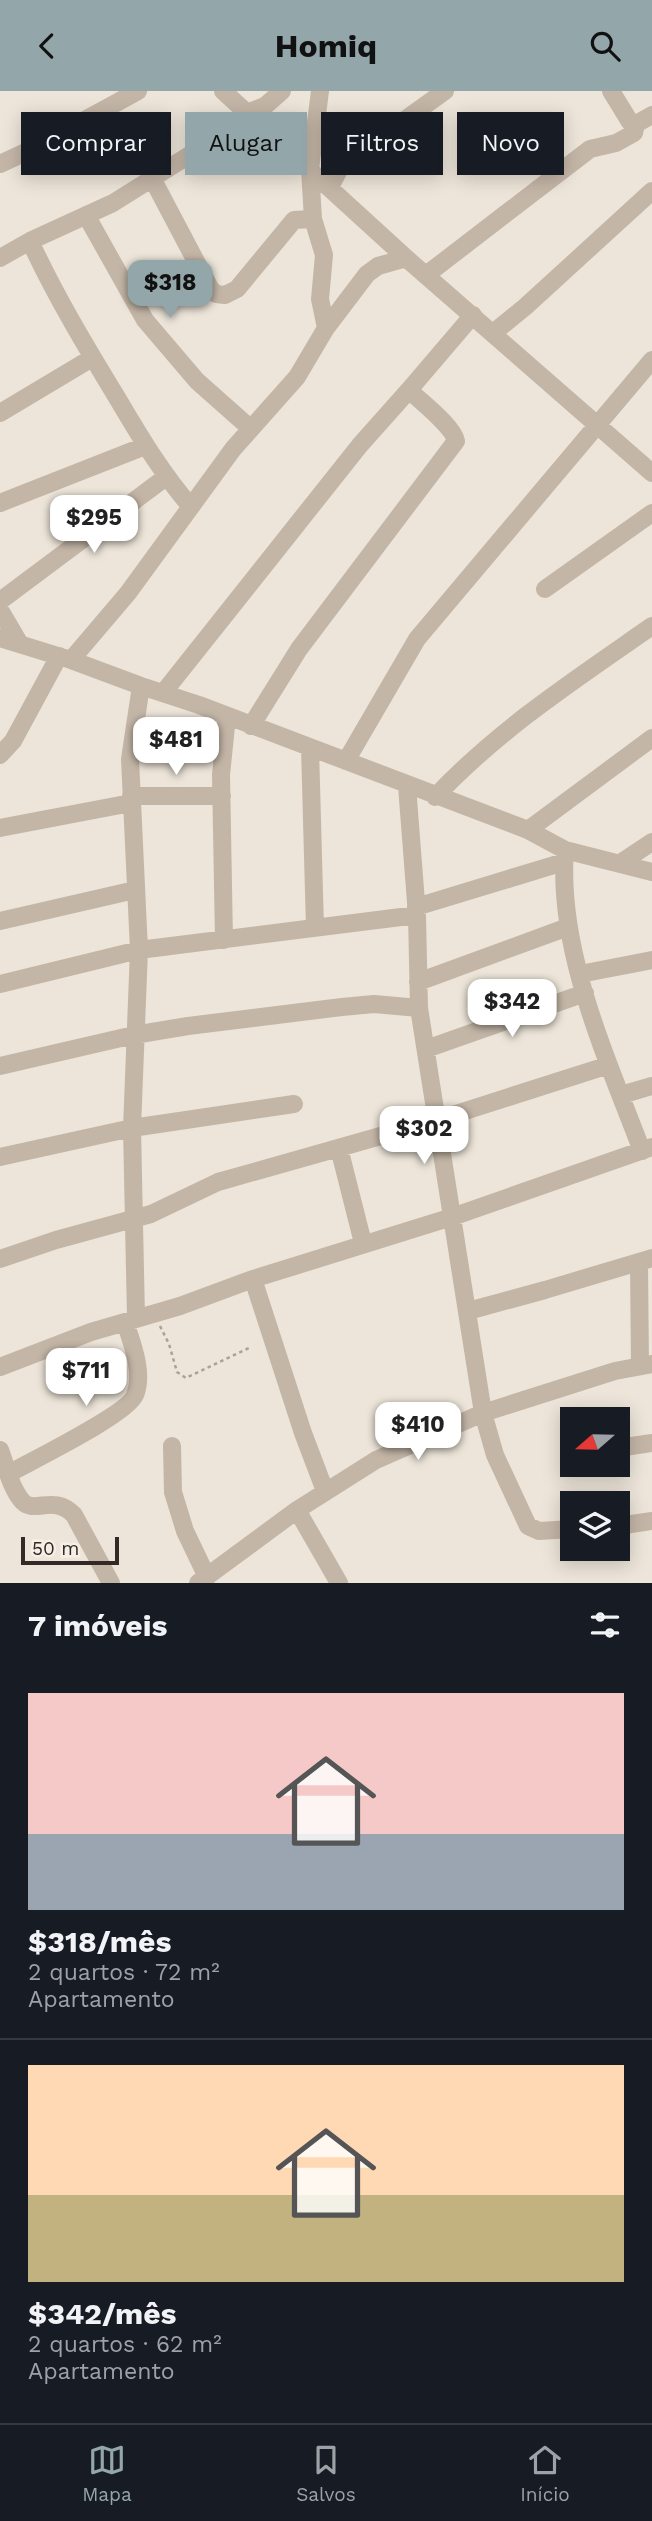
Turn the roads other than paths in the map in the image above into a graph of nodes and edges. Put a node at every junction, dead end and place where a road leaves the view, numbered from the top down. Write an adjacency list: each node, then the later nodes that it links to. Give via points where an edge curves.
1 (138, 91): 12 (street)
2 (222, 91): 7 (street)
3 (282, 91): 8 (street)
4 (320, 91): 14 (street)
5 (445, 91): 16 (street, via 349,160)
6 (611, 91): 10 (street, via 627,119)
7 (246, 112)
8 (250, 112)
9 (652, 115): 10 (street)
10 (636, 124): 23 (street, via 634,133 616,143 590,149)
11 (185, 158): 15 (street)
12 (0, 164)
13 (307, 166): 14 (street)
14 (310, 169): 16 (street); 19 (street)
15 (152, 178): 18 (street); 19 (street, via 216,295 237,289 294,220)
16 (331, 187): 22 (street)
17 (652, 191): 26 (street)
18 (86, 215): 20 (street); 32 (street, via 145,320 197,381)
19 (313, 219): 25 (street, via 324,255 320,299)
20 (30, 241): 21 (street); 27 (street)
21 (0, 258)
22 (406, 258): 23 (street); 25 (street, via 367,274)
23 (426, 275): 24 (street)
24 (474, 315): 26 (street); 29 (street)
25 (326, 328): 32 (street, via 297,377)
26 (493, 333): 31 (street)
27 (92, 358): 30 (street); 33 (street)
28 (652, 360): 31 (street)
29 (409, 390): 47 (street); 49 (street, via 449,428 456,442 299,649)
30 (0, 413)
31 (595, 425): 34 (street); 53 (street, via 416,639)
32 (250, 428): 37 (street)
33 (145, 446): 35 (street); 36 (street)
34 (651, 471)
35 (166, 477): 37 (street); 40 (street)
36 (0, 503)
37 (191, 506): 45 (street, via 128,593)
38 (652, 513): 39 (street)
39 (545, 589)
40 (0, 601)
41 (0, 610): 44 (street)
42 (652, 626): 56 (street, via 520,719 471,759)
43 (0, 638): 44 (street)
44 (20, 644): 45 (street)
45 (65, 658): 46 (street); 52 (street)
46 (141, 686): 47 (street); 57 (street, via 132,740)
47 (163, 693): 48 (street)
48 (226, 716): 49 (street); 55 (street)
49 (251, 726): 51 (street)
50 (652, 738): 59 (street)
51 (310, 748): 53 (street); 68 (street)
52 (0, 755)
53 (346, 761): 54 (street)
54 (407, 786): 56 (street); 65 (street)
55 (222, 796): 57 (street); 69 (street)
56 (435, 797): 59 (street)
57 (131, 800): 58 (street); 64 (street)
58 (0, 828)
59 (528, 830): 61 (street)
60 (652, 842): 62 (street)
61 (565, 856): 62 (street); 65 (street); 67 (street)
62 (622, 862): 63 (street)
63 (652, 871)
64 (135, 890): 66 (street); 70 (street)
65 (416, 911): 68 (street); 73 (street)
66 (0, 921)
67 (568, 927): 72 (street); 73 (street)
68 (315, 928): 69 (street)
69 (224, 940): 70 (street)
70 (139, 950): 74 (street); 77 (street)
71 (652, 960): 72 (street)
72 (580, 974): 75 (street)
73 (418, 982): 76 (street)
74 (0, 984)
75 (585, 993): 78 (street); 79 (street)
76 (419, 1008): 77 (street, via 342,1007); 78 (street)
77 (134, 1035): 80 (street); 85 (street)
78 (426, 1049): 84 (street)
79 (610, 1065): 82 (street); 84 (street)
80 (0, 1066)
81 (652, 1086): 82 (street)
82 (621, 1095): 87 (street)
83 (294, 1104): 85 (street)
84 (437, 1120): 86 (street); 89 (street)
85 (132, 1128): 88 (street); 90 (street)
86 (339, 1148): 90 (street, via 218,1182); 91 (street)
87 (647, 1149): 89 (street)
88 (0, 1157)
89 (452, 1216): 91 (street); 95 (street)
90 (133, 1219): 92 (street); 96 (street)
91 (363, 1243): 94 (street)
92 (0, 1259)
93 (646, 1260): 95 (street); 97 (street)
94 (253, 1279): 96 (street); 104 (street)
95 (468, 1311): 99 (street)
96 (130, 1320): 98 (street); 103 (street, via 137,1365 134,1399 116,1414)
97 (646, 1365): 99 (street)
98 (0, 1367)
99 (483, 1413): 104 (street, via 376,1460); 108 (street, via 495,1455 528,1526 539,1531)
100 (652, 1443): 102 (street)
101 (172, 1446): 109 (street, via 173,1492)
102 (630, 1446)
103 (3, 1463): 110 (street, via 23,1501 30,1506 60,1504 74,1515)
104 (325, 1491): 105 (street)
105 (297, 1510): 109 (street); 111 (street)
106 (652, 1521): 107 (street)
107 (630, 1524)
108 (560, 1530)
109 (203, 1580)
110 (111, 1583)
111 (339, 1583)

